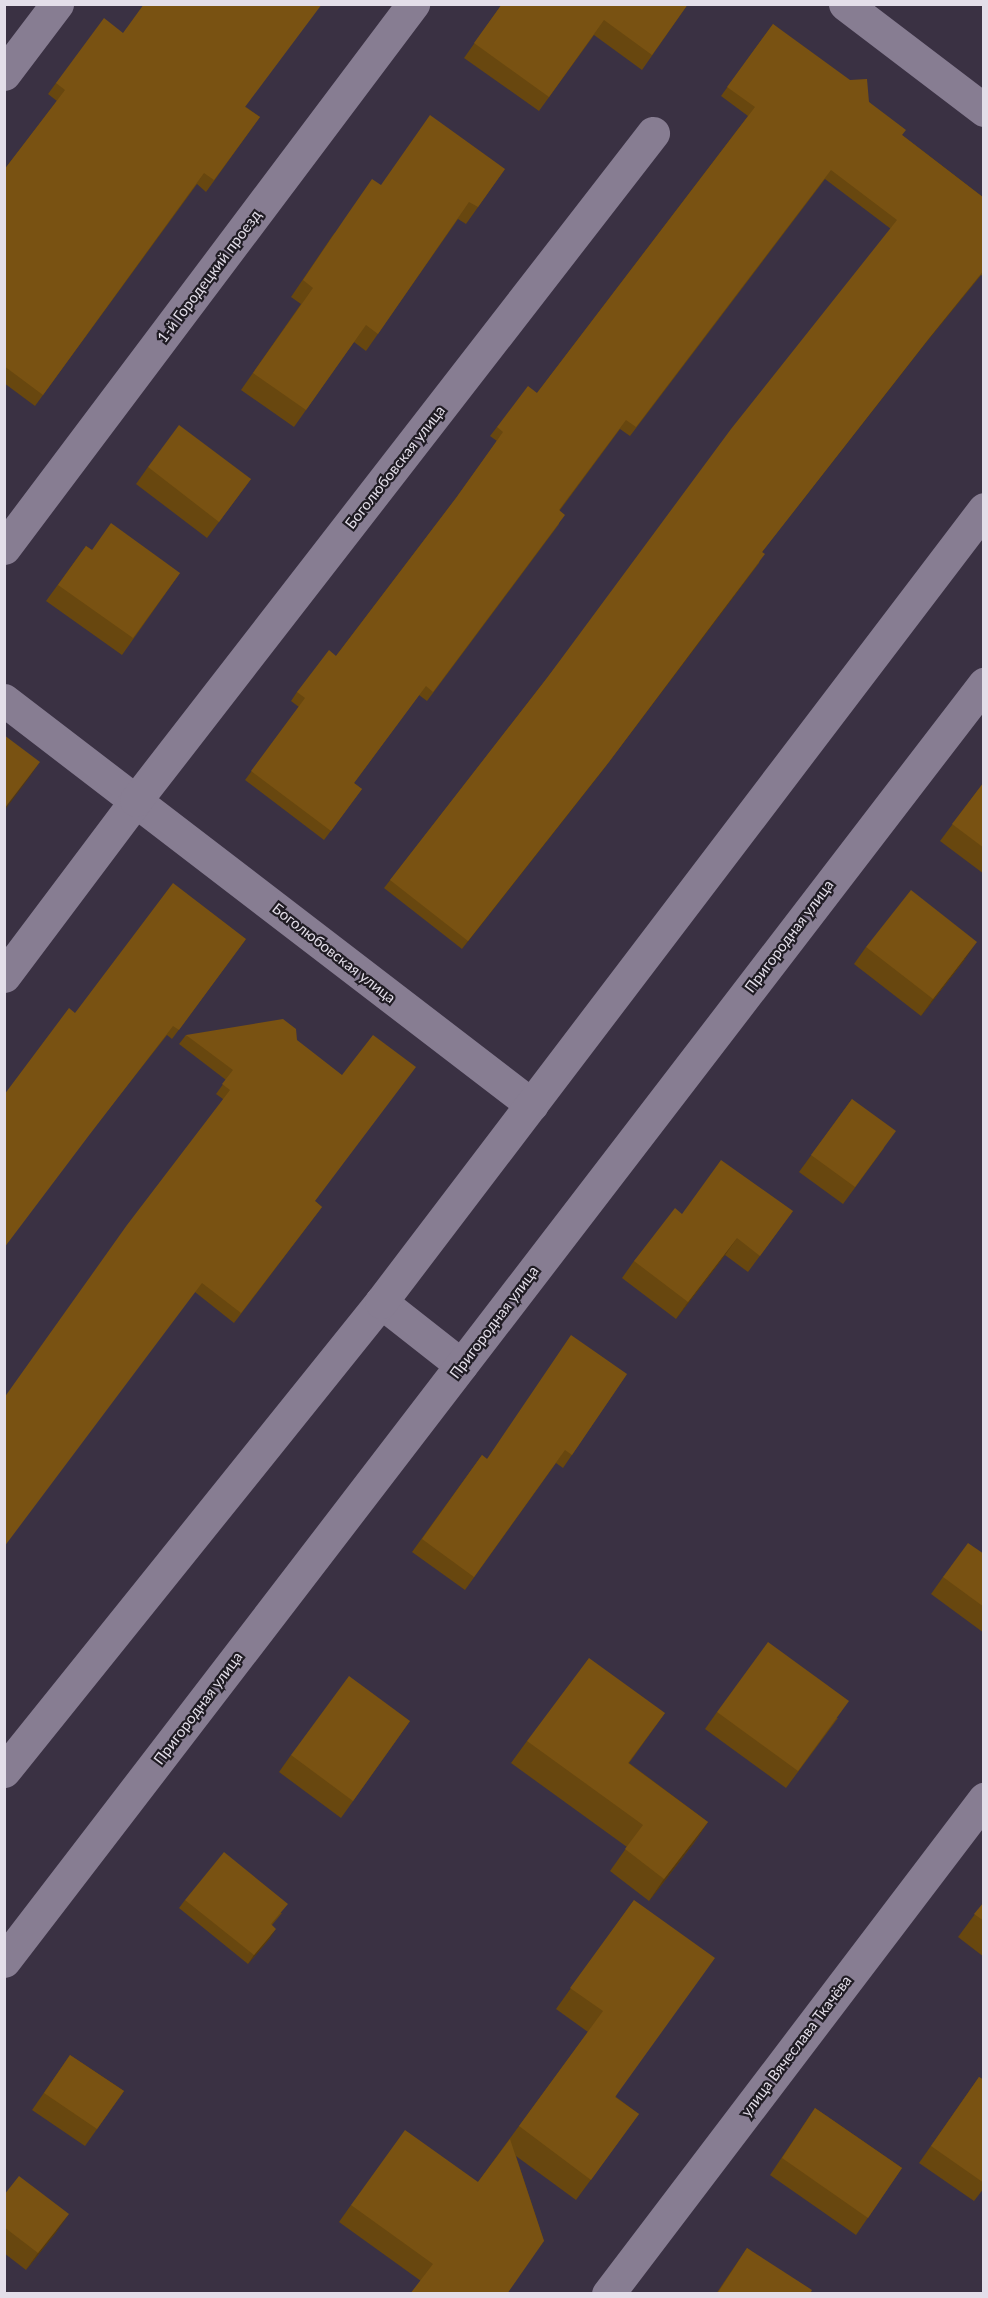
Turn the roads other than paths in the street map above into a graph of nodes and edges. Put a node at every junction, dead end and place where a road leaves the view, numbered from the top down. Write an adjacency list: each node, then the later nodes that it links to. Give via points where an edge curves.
1 (57, 4): 4 (street)
2 (413, 4): 8 (street, 1-й Городецкий проезд)
3 (845, 4): 5 (street)
4 (4, 74)
5 (984, 110)
6 (653, 133): 11 (street, Боголюбовская улица)
7 (984, 508): 13 (street)
8 (4, 548)
9 (984, 684): 15 (street, Пригородная улица)
10 (4, 700): 11 (street, Боголюбовская улица)
11 (136, 800): 12 (street, Боголюбовская улица); 13 (street, Боголюбовская улица)
12 (4, 976)
13 (532, 1105): 14 (street)
14 (381, 1302): 15 (street); 16 (street)
15 (461, 1365): 18 (street, Пригородная улица)
16 (4, 1771)
17 (984, 1799): 19 (street, улица Вячеслава Ткачёва)
18 (4, 1961)
19 (608, 2294)

